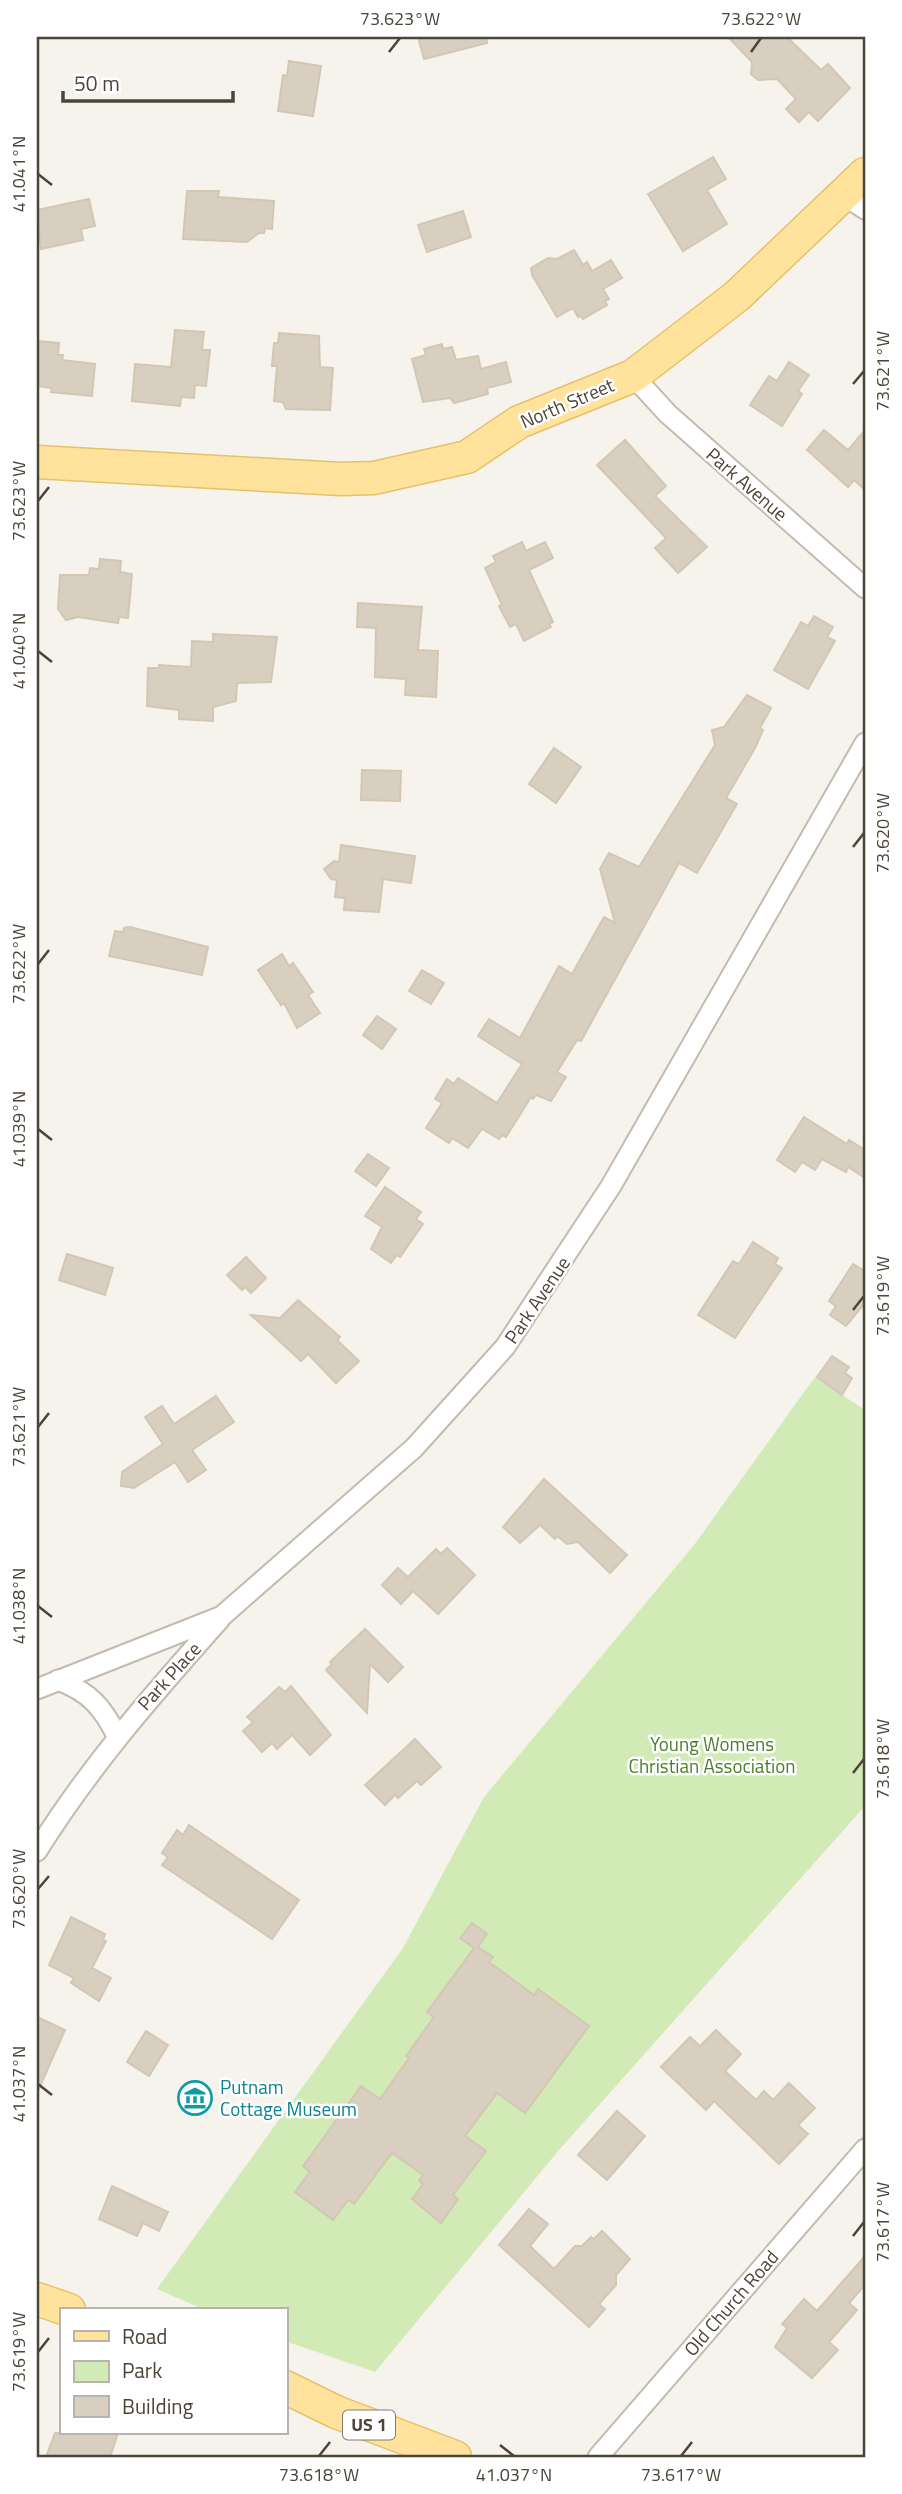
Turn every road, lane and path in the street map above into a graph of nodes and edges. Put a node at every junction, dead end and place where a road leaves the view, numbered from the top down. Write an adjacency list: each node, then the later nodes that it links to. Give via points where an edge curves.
1 (858, 193): 2 (main road, North Street, via 737,296)
2 (633, 376): 3 (main road, North Street, via 519,422 467,457 374,478 341,480); 4 (street, Park Avenue, via 668,414)
3 (37, 462)
4 (865, 588)
5 (865, 743): 6 (street, Park Avenue, via 611,1186 505,1347 415,1448)
6 (222, 1616): 7 (street, Park Avenue); 9 (street, Park Place)
7 (58, 1680): 8 (street, Park Avenue); 9 (street, via 82,1689)
8 (37, 1689)
9 (117, 1736): 10 (street, Park Place)
10 (37, 1851)
11 (865, 2150): 17 (street, Old Church Road)
12 (37, 2299): 13 (main road)
13 (63, 2308)
14 (287, 2388): 15 (main road, US 1)
15 (417, 2451): 16 (main road, US 1)
16 (455, 2457)
17 (598, 2457)

